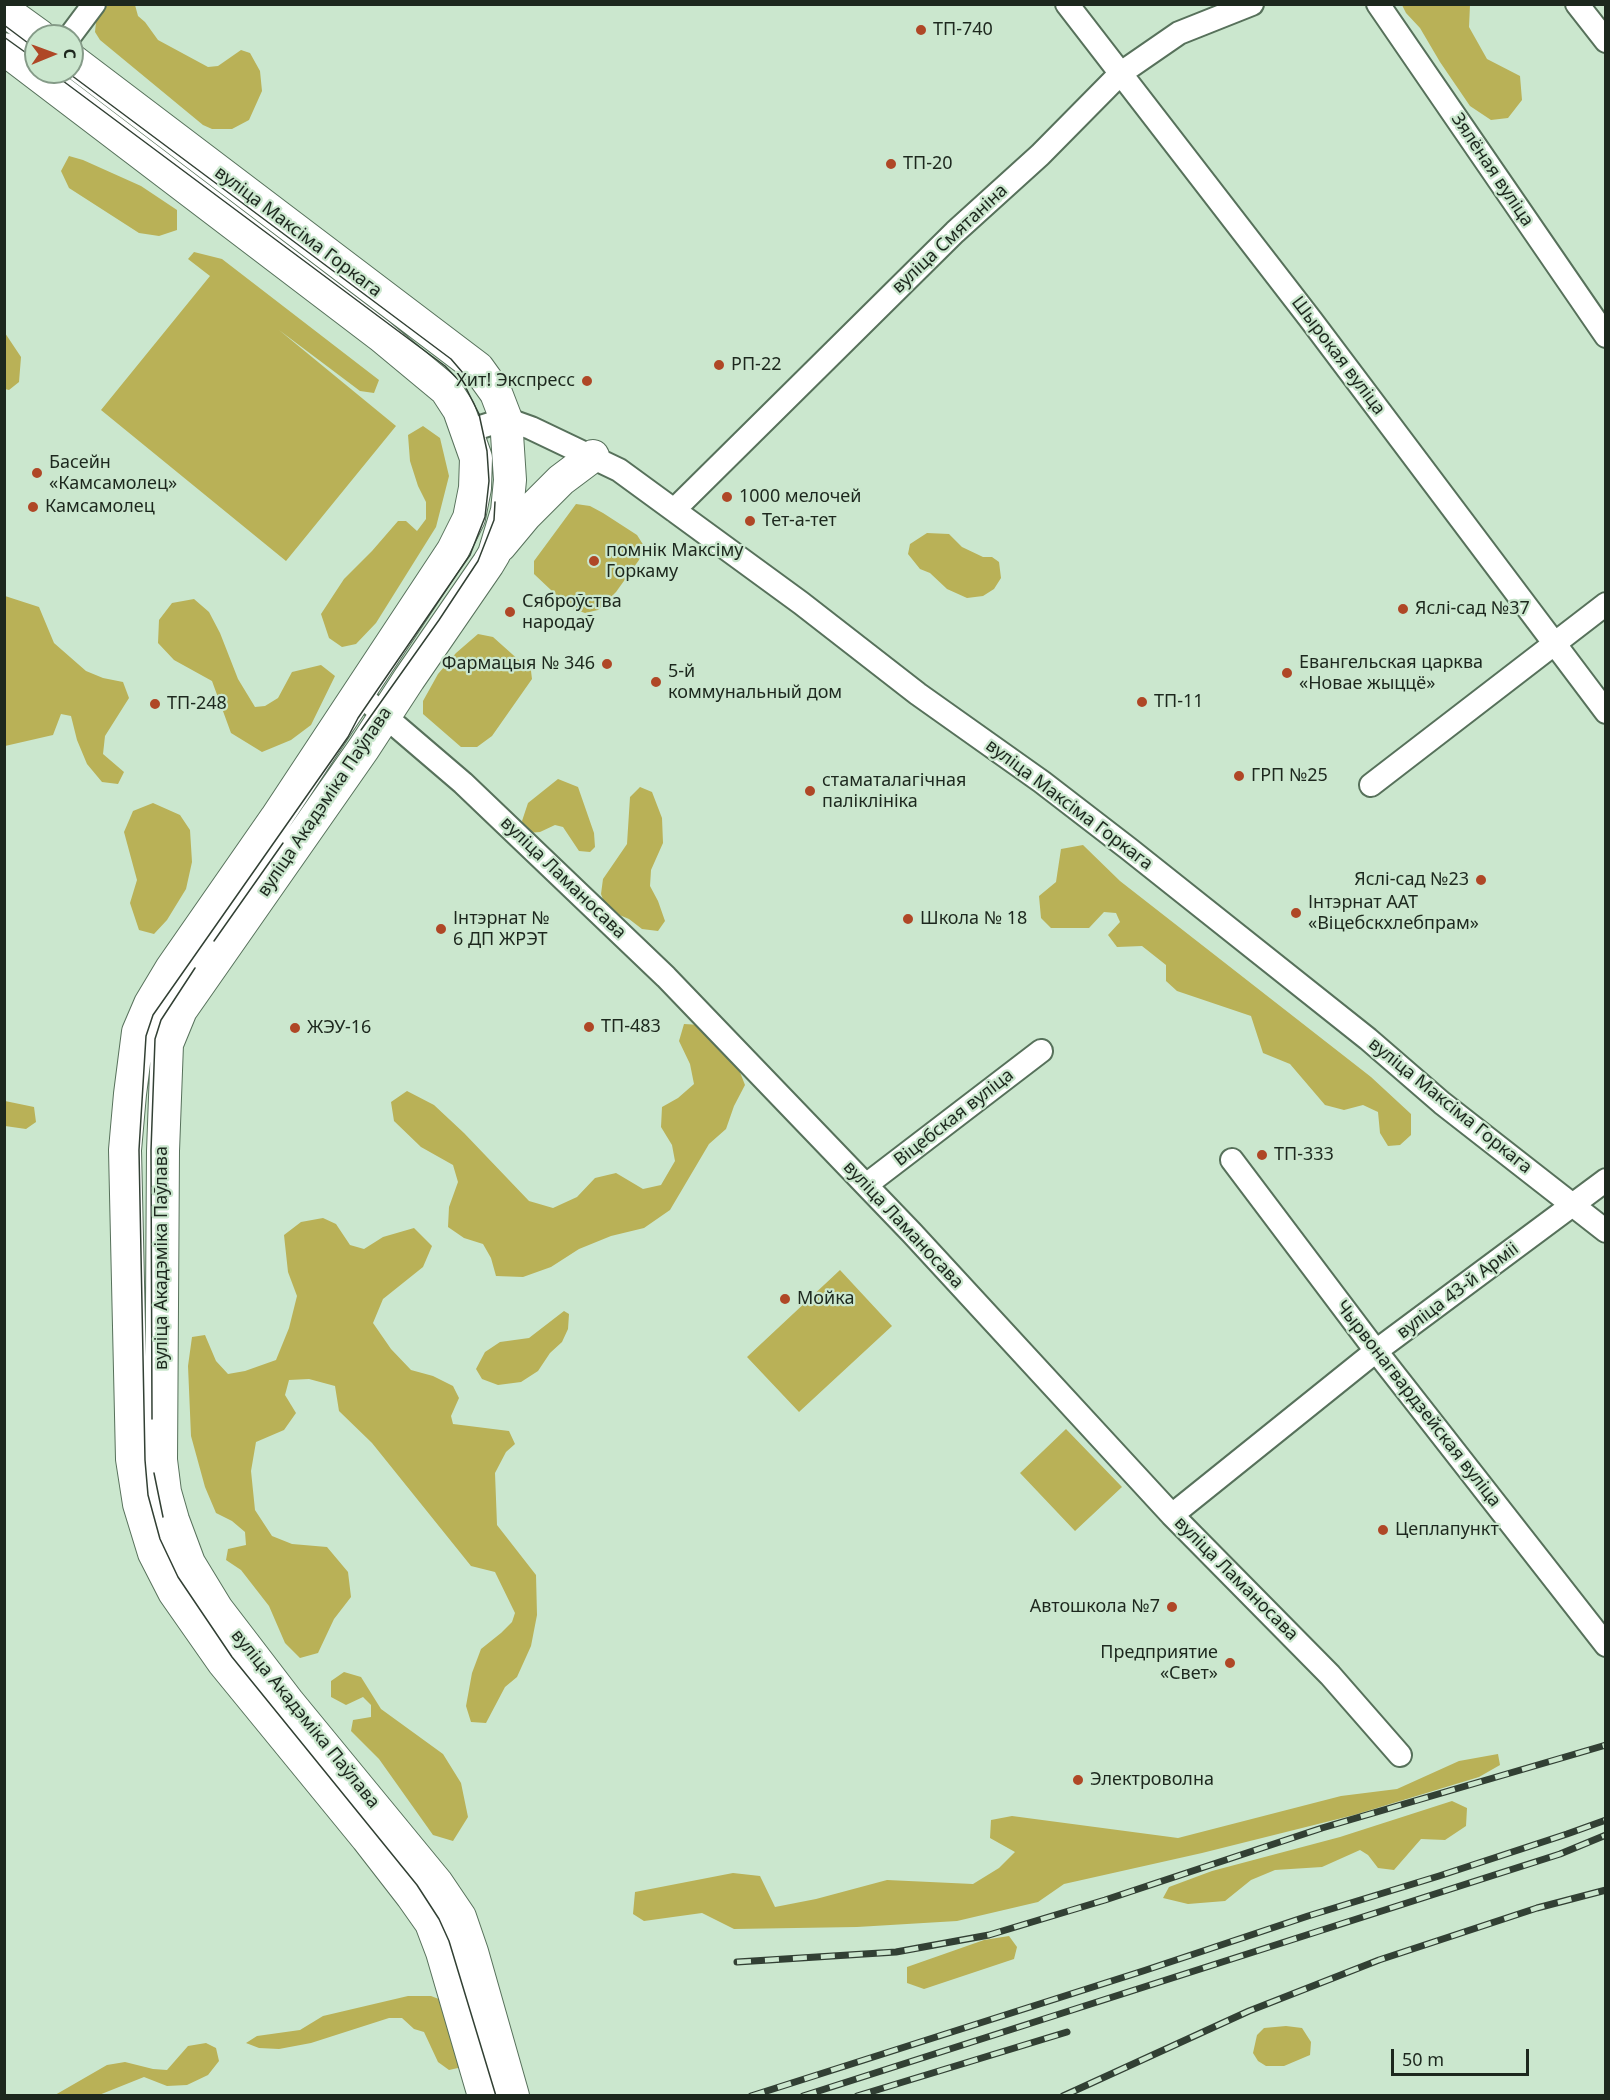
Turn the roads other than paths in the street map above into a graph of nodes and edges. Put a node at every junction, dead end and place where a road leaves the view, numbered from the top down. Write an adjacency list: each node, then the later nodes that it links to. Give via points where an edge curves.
1 (93, 4): 8 (street)
2 (1066, 4): 13 (street, Шырокая вуліца)
3 (1252, 4): 13 (street, вуліца Смятаніна, via 1179,33)
4 (1378, 4): 15 (street, Зялёная вуліца)
5 (1577, 4): 9 (street)
6 (4, 10): 7 (main road)
7 (24, 24)
8 (79, 24)
9 (1605, 41)
10 (4, 49): 11 (main road, вуліца Максіма Горкага)
11 (24, 62)
12 (84, 69): 17 (main road, вуліца Максіма Горкага, via 478,368 496,393)
13 (1121, 73): 20 (street, вуліца Смятаніна); 23 (street, Шырокая вуліца)
14 (55, 84): 16 (main road, вуліца Максіма Горкага)
15 (1605, 336)
16 (446, 390): 17 (main road, вуліца Максіма Горкага); 18 (main road, вуліца Максіма Горкага)
17 (506, 419): 18 (street); 19 (street, вуліца Максіма Горкага); 21 (main road, вуліца Акадэміка Паўлава, via 510,480 507,511)
18 (468, 431): 24 (main road, вуліца Акадэміка Паўлава, via 476,458 469,518 453,550)
19 (593, 456): 20 (street, вуліца Максіма Горкага); 21 (main road, via 561,480)
20 (674, 510): 36 (street, вуліца Максіма Горкага, via 1129,849)
21 (494, 554): 26 (main road, вуліца Акадэміка Паўлава)
22 (1605, 604): 23 (street)
23 (1554, 644): 25 (street, Шырокая вуліца); 27 (street)
24 (359, 694): 26 (street, вуліца Ламаносава); 28 (main road, вуліца Акадэміка Паўлава, via 171,969)
25 (1605, 712)
26 (385, 716): 29 (main road, вуліца Акадэміка Паўлава, via 181,1010); 35 (street, вуліца Ламаносава, via 463,783 642,953)
27 (1371, 785)
28 (138, 1032): 29 (street); 31 (main road, вуліца Акадэміка Паўлава)
29 (167, 1044): 32 (main road, вуліца Акадэміка Паўлава)
30 (1041, 1051): 35 (street, Віцебская вуліца)
31 (125, 1150): 32 (street); 40 (main road, вуліца Акадэміка Паўлава)
32 (162, 1150): 39 (main road, вуліца Акадэміка Паўлава)
33 (1232, 1160): 38 (street, Чырвонагвардзейская вуліца)
34 (1605, 1180): 36 (street, вуліца 43-й Арміі)
35 (867, 1185): 41 (street, вуліца Ламаносава)
36 (1573, 1206): 37 (street, вуліца Максіма Горкага); 38 (street, вуліца 43-й Арміі)
37 (1605, 1231)
38 (1376, 1352): 41 (street, вуліца 43-й Арміі); 42 (street, Чырвонагвардзейская вуліца)
39 (162, 1409): 40 (street); 43 (main road, вуліца Акадэміка Паўлава, via 161,1460 173,1520 189,1563 217,1609)
40 (130, 1410): 43 (main road, вуліца Акадэміка Паўлава, via 139,1504 154,1553 174,1592)
41 (1172, 1515): 44 (street, вуліца Ламаносава, via 1330,1675)
42 (1605, 1645)
43 (235, 1655): 45 (main road, вуліца Акадэміка Паўлава, via 412,1896 464,1977)
44 (1400, 1755)
45 (488, 2075): 46 (main road, вуліца Акадэміка Паўлава)
46 (513, 2096)

